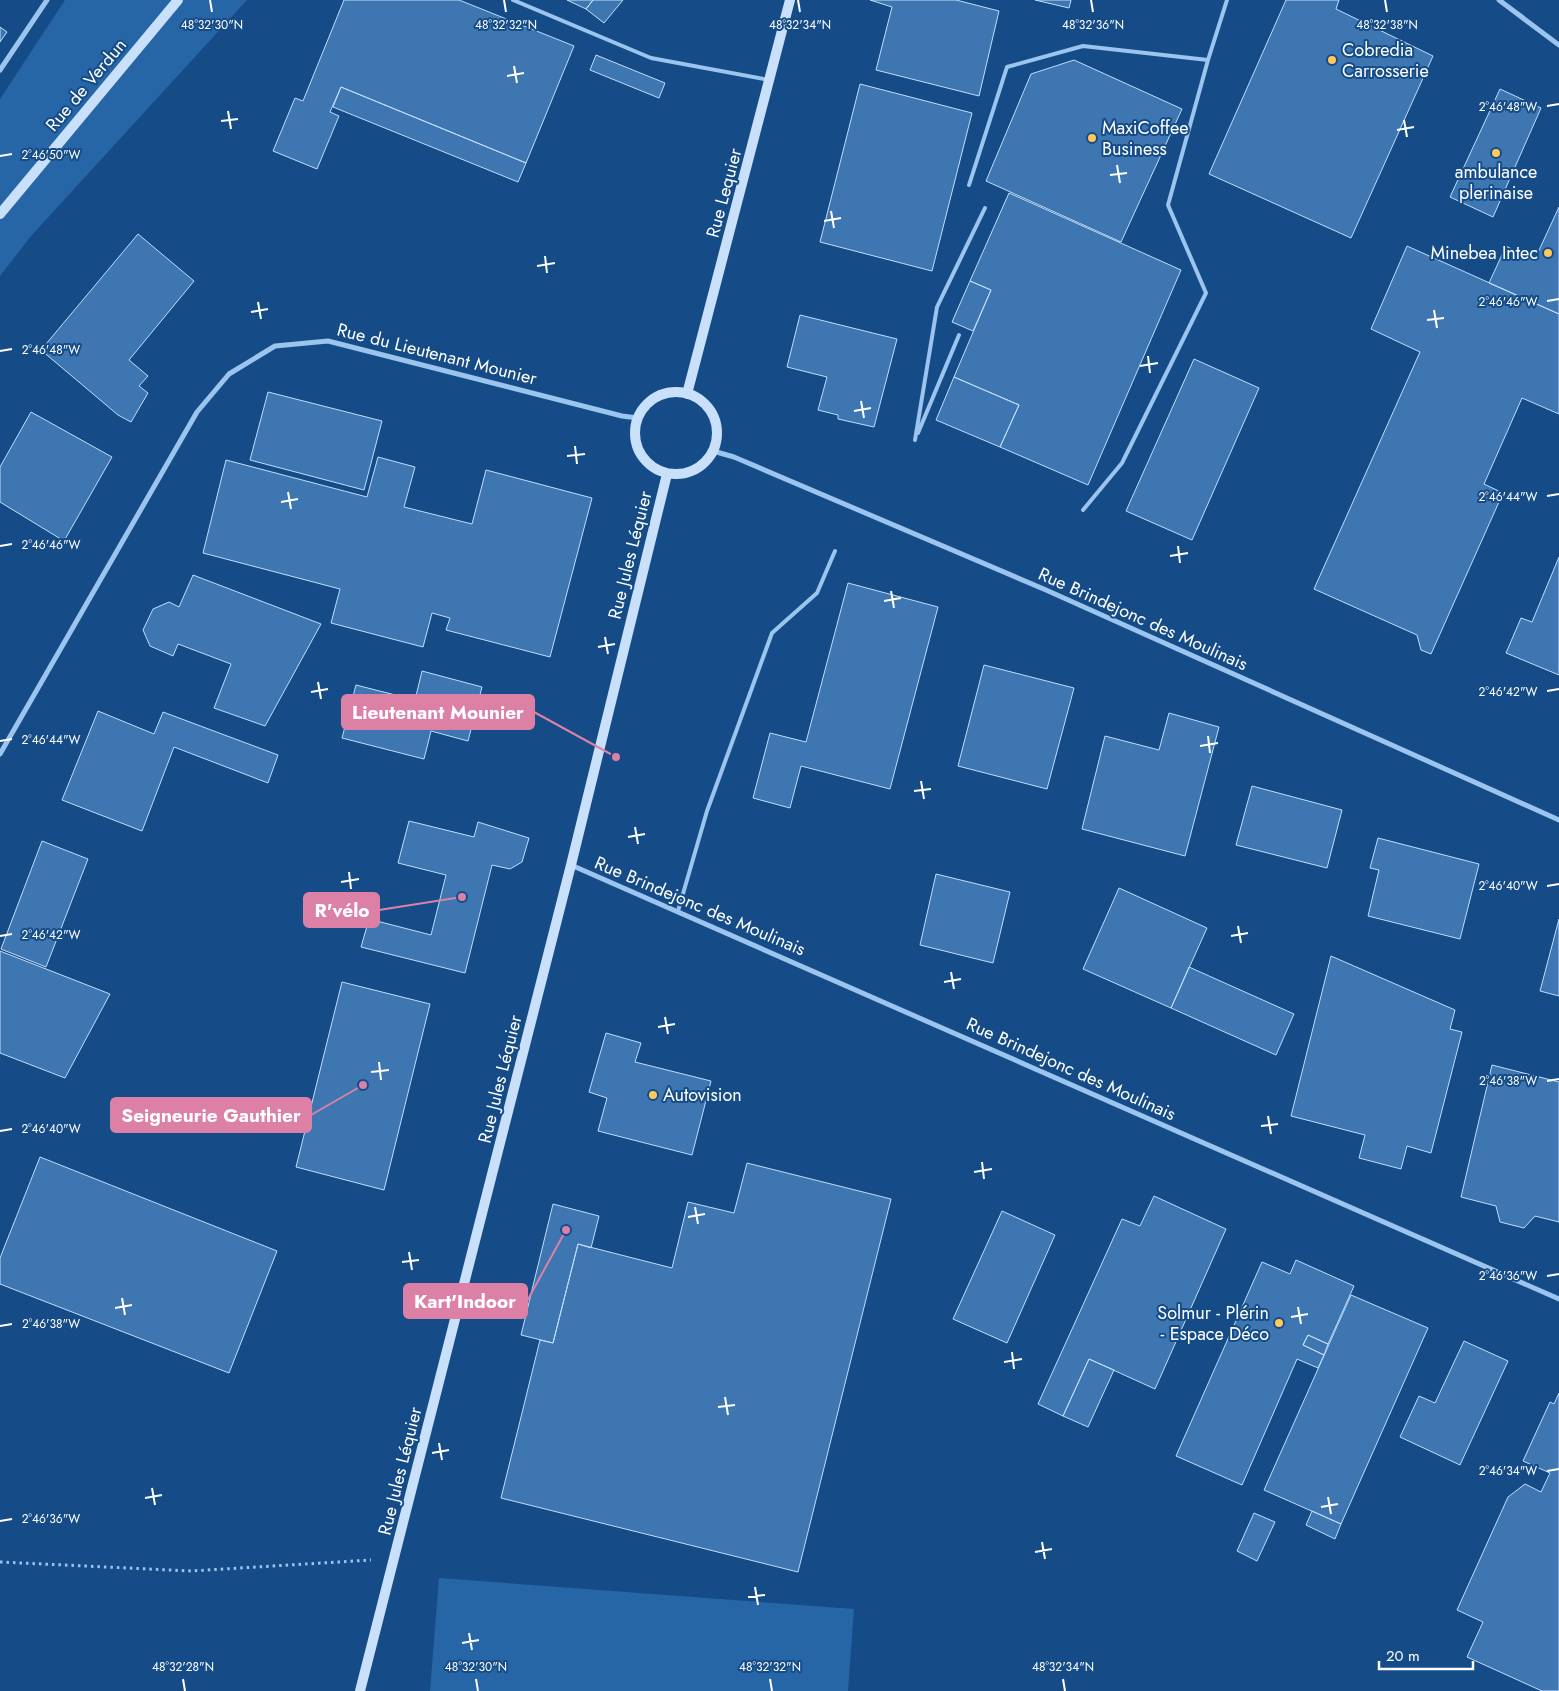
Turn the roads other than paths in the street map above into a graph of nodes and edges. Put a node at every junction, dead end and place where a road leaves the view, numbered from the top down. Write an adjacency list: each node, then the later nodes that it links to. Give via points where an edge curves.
1 (47, 0): 9 (street)
2 (178, 0): 13 (street, Rue de Verdun)
3 (513, 0): 10 (lane, via 650,58)
4 (790, 0): 10 (street, Rue Lequier)
5 (1227, 0): 8 (lane)
6 (1499, 0): 7 (street)
7 (1559, 45)
8 (1208, 60): 11 (lane, via 1083,46 1007,67); 19 (lane, via 1168,205 1206,293 1122,463)
9 (0, 70)
10 (770, 80): 15 (street, Rue Lequier)
11 (969, 185)
12 (986, 208): 14 (lane, via 937,307 915,440)
13 (0, 214)
14 (959, 336)
15 (687, 394): 16 (street, via 663,394 652,400); 17 (street, via 707,406 713,417 716,428)
16 (638, 418): 18 (street, Rue Jules Léquier, via 635,432 643,458); 21 (street, Rue du Lieutenant Mounier, via 328,341 275,346 229,374 197,412)
17 (713, 451): 18 (street, Rue Jules Léquier, via 694,470); 22 (street, Rue Brindejonc des Moulinais, via 734,457 1046,590)
18 (667, 474): 23 (street, Rue Jules Léquier)
19 (1083, 510)
20 (835, 551): 24 (lane, via 817,593 772,633 707,811)
21 (0, 754)
22 (1559, 820)
23 (571, 865): 24 (street, Rue Brindejonc des Moulinais); 26 (street, Rue Jules Léquier)
24 (678, 911): 25 (street, Rue Brindejonc des Moulinais)
25 (1559, 1299)
26 (360, 1691)

